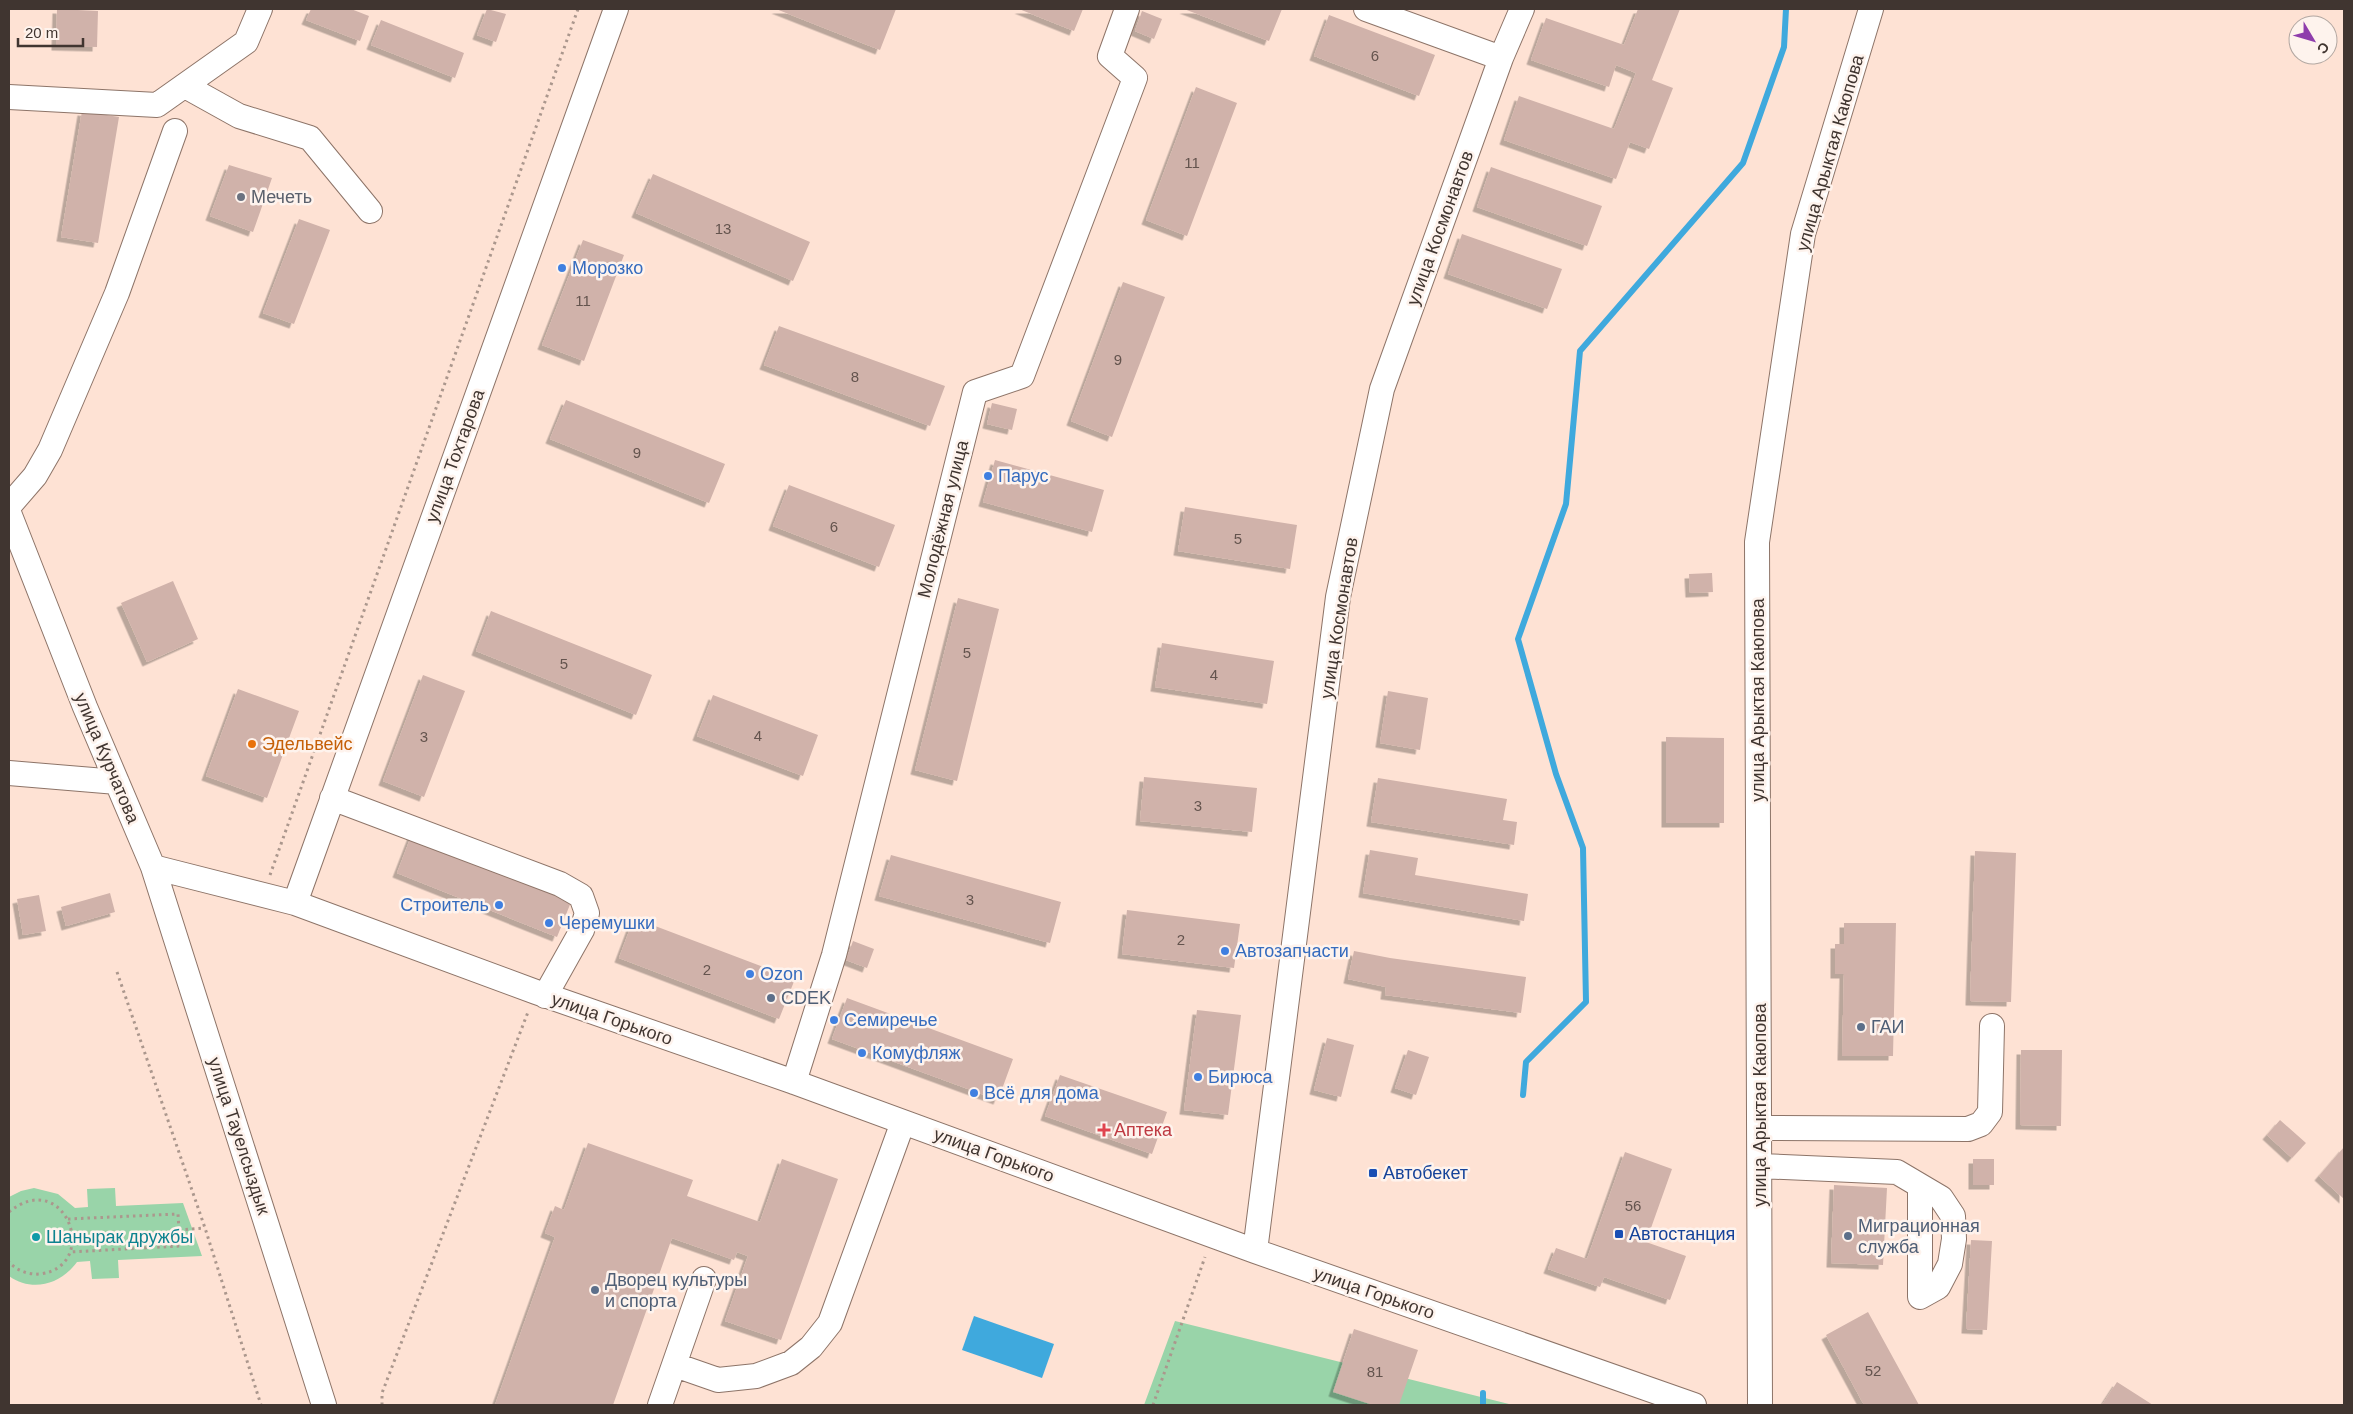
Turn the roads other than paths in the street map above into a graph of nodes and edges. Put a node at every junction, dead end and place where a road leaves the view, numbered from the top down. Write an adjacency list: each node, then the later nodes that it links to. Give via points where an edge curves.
1 (260, 9): 8 (street, via 246,42)
2 (616, 9): 16 (street, улица Тохтарова)
3 (1127, 9): 21 (street, Молодёжная улица, via 1110,56 1135,78 1022,376 975,392 834,955)
4 (1366, 9): 7 (street)
5 (1522, 9): 7 (street, улица Космонавтов)
6 (1871, 9): 23 (street, улица Арыктая Каюпова, via 1803,234 1758,542)
7 (1502, 58): 26 (street, улица Космонавтов, via 1382,389 1338,597)
8 (184, 86): 9 (street, via 157,106); 11 (street, via 239,116 310,138)
9 (9, 97)
10 (175, 132): 12 (street, via 116,293 50,450 35,476)
11 (370, 211)
12 (9, 506)
13 (9, 513): 15 (street, улица Курчатова)
14 (9, 772): 15 (street)
15 (117, 782): 17 (street, улица Курчатова)
16 (332, 798): 18 (street, улица Тохтарова); 19 (street, via 560,884 581,896 587,912 582,930)
17 (154, 867): 18 (street); 30 (street, улица Тауелсыздык)
18 (294, 903): 19 (street, улица Горького)
19 (540, 994): 21 (street, улица Горького)
20 (1992, 1026): 23 (street, via 1990,1112 1981,1124 1968,1128)
21 (794, 1082): 22 (street, улица Горького)
22 (902, 1122): 26 (street, улица Горького); 28 (street, via 830,1323 811,1347 791,1363 756,1376 718,1380)
23 (1760, 1128): 24 (street, улица Арыктая Каюпова)
24 (1760, 1166): 25 (street, via 1897,1172); 33 (street, улица Арыктая Каюпова)
25 (1920, 1186)
26 (1256, 1251): 29 (street, улица Горького)
27 (704, 1279): 28 (street)
28 (675, 1365): 31 (street)
29 (1657, 1399): 32 (street, улица Горького)
30 (324, 1405)
31 (660, 1405)
32 (1694, 1405)
33 (1760, 1405)

